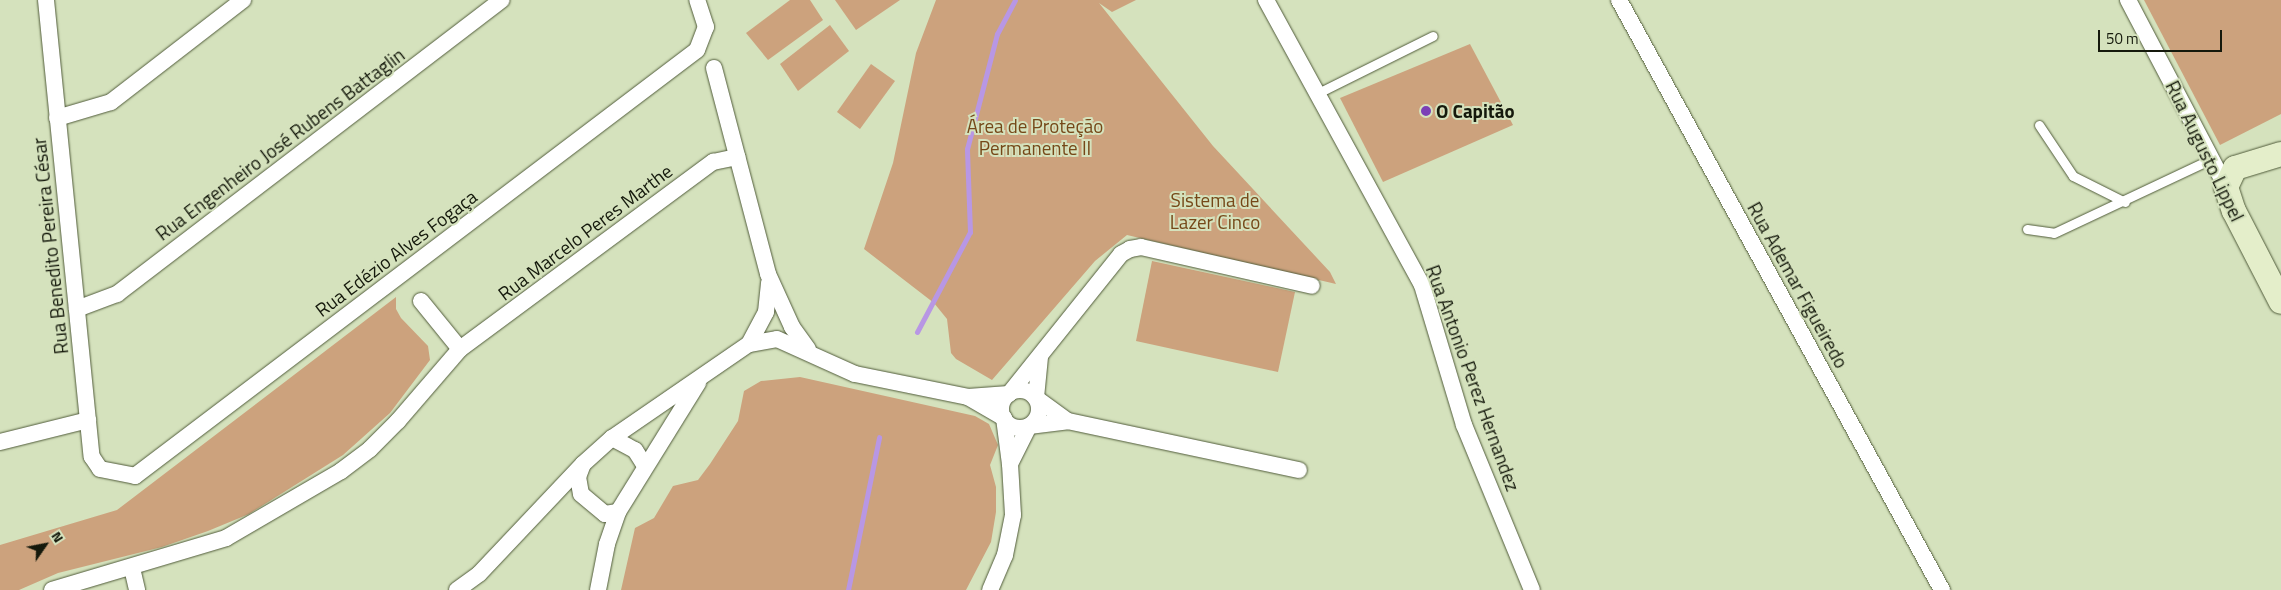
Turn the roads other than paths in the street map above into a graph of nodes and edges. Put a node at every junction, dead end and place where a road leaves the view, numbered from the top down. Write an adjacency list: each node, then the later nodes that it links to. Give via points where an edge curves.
1 (46, 0): 11 (street, Rua Benedito Pereira César)
2 (242, 0): 11 (street, via 110,102)
3 (501, 0): 23 (street, Rua Engenheiro José Rubens Battaglin, via 117,294)
4 (697, 0): 44 (street, Rua Edézio Alves Fogaça, via 706,27 697,50 135,476)
5 (1266, 0): 10 (street, Rua Antonio Perez Hernandez)
6 (1619, 0): 53 (street, Rua Ademar Figueiredo)
7 (2128, 0): 15 (street, Rua Augusto Lippel)
8 (1433, 36): 10 (lane)
9 (714, 68): 14 (street)
10 (1318, 93): 52 (street, Rua Antonio Perez Hernandez, via 1422,285 1464,425)
11 (58, 118): 23 (street, Rua Benedito Pereira César)
12 (2039, 125): 17 (lane, via 2073,176)
13 (2281, 154): 16 (main road, via 2236,168)
14 (737, 157): 19 (street); 27 (street, Rua Marcelo Peres Marthe, via 712,162)
15 (2211, 159): 16 (street, Rua Augusto Lippel); 17 (lane)
16 (2226, 187): 22 (main road, Rua Augusto Lippel, via 2234,211)
17 (2125, 202): 18 (lane, via 2054,233)
18 (2027, 229)
19 (768, 274): 24 (street); 26 (street, via 766,312)
20 (1312, 286): 29 (street, via 1141,247 1130,249 1121,254)
21 (422, 301): 27 (street)
22 (2281, 302)
23 (77, 309): 35 (street, Rua Benedito Pereira César)
24 (789, 322): 25 (street, via 789,334); 28 (street, via 803,345)
25 (777, 339): 26 (street); 28 (street)
26 (748, 344): 30 (street)
27 (460, 349): 46 (street, Rua Marcelo Peres Marthe, via 398,421 370,449 341,471 226,538)
28 (816, 356): 32 (street, via 855,374)
29 (1040, 357): 31 (street); 33 (street)
30 (699, 381): 38 (street); 42 (street)
31 (1009, 394): 32 (street); 33 (street, via 1020,390); 34 (street, via 1002,404)
32 (968, 397): 34 (street)
33 (1036, 398): 36 (street); 37 (street, via 1038,415)
34 (1004, 418): 37 (street, via 1015,427); 41 (street)
35 (88, 420): 39 (street); 44 (street, Rua Benedito Pereira César, via 92,457 100,469)
36 (1068, 420): 37 (street); 43 (street)
37 (1029, 426): 41 (street)
38 (612, 438): 40 (street); 42 (street, via 634,450)
39 (0, 442)
40 (583, 464): 45 (street, via 578,477 581,494 605,514); 49 (street, via 479,574)
41 (1010, 464): 51 (street, via 1013,515 1005,555)
42 (645, 466): 45 (street)
43 (1299, 470)
44 (115, 472)
45 (618, 512): 50 (street, via 606,544)
46 (132, 568): 47 (street, Rua Marcelo Peres Marthe); 48 (street)
47 (52, 590)
48 (137, 590)
49 (457, 590)
50 (598, 590)
51 (992, 590)
52 (1532, 590)
53 (1942, 590)

